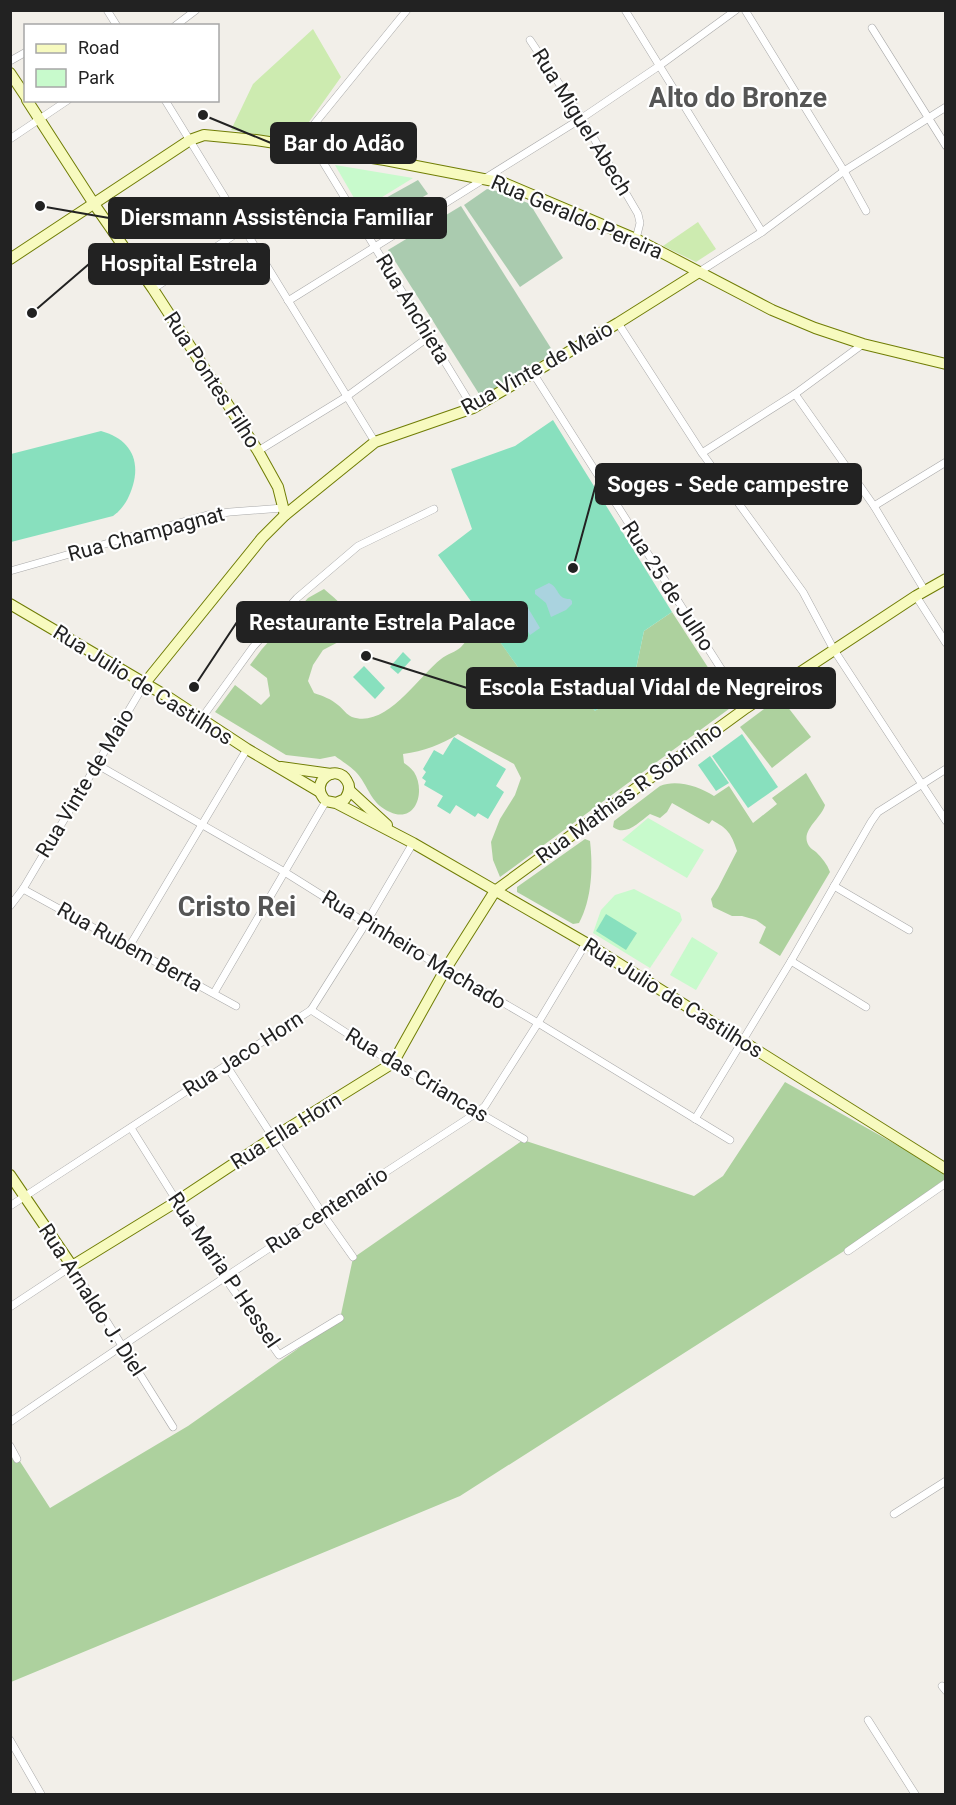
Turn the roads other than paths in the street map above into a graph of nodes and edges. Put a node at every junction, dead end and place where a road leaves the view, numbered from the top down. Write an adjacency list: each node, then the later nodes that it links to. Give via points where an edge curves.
1 (107, 10): 7 (street)
2 (196, 10): 8 (street)
3 (407, 10): 26 (street)
4 (625, 10): 13 (street)
5 (736, 10): 13 (street)
6 (745, 10): 28 (street)
7 (116, 24)
8 (178, 24)
9 (872, 28): 21 (street)
10 (530, 40): 20 (street, Rua Miguel Abech)
11 (24, 53): 12 (street)
12 (10, 61)
13 (659, 66): 20 (street); 33 (street)
14 (10, 73): 15 (main road, Rua Pontes Filho)
15 (24, 96)
16 (28, 102): 22 (main road, Rua Pontes Filho)
17 (65, 102): 22 (street)
18 (166, 102): 24 (street)
19 (945, 107): 21 (street, Rua Vinte de Maio)
20 (582, 118): 29 (street); 34 (street, Rua Miguel Abech, via 639,214)
21 (929, 119): 25 (street); 28 (street, Rua Vinte de Maio)
22 (39, 120): 23 (street); 30 (main road, Rua Pontes Filho)
23 (10, 139)
24 (190, 140): 26 (main road, Rua Geraldo Pereira, via 213,135); 30 (main road, Rua Geraldo Pereira); 32 (street)
25 (945, 146)
26 (299, 147): 27 (main road, Rua Geraldo Pereira)
27 (315, 149): 29 (main road, Rua Geraldo Pereira); 35 (street, Rua Anchieta)
28 (844, 171): 31 (street); 33 (street, Rua Vinte de Maio)
29 (486, 178): 34 (main road, Rua Geraldo Pereira); 35 (street)
30 (94, 204): 36 (main road, Rua Geraldo Pereira); 38 (main road, Rua Pontes Filho)
31 (866, 211)
32 (243, 229): 38 (street); 39 (street)
33 (762, 232): 37 (street, Rua Vinte de Maio)
34 (636, 239): 37 (main road, Rua Geraldo Pereira)
35 (375, 246): 39 (street); 41 (street, Rua Anchieta)
36 (10, 260)
37 (699, 272): 40 (main road, Rua Vinte de Maio); 42 (main road, Rua Geraldo Pereira, via 772,310)
38 (153, 289): 49 (main road, Rua Pontes Filho)
39 (288, 302): 46 (street)
40 (618, 323): 44 (main road, Rua Vinte de Maio); 50 (street)
41 (430, 336): 46 (street); 47 (street, Rua Anchieta)
42 (863, 344): 43 (main road, Rua Geraldo Pereira); 45 (street)
43 (945, 364)
44 (533, 373): 47 (main road, Rua Vinte de Maio); 62 (street, Rua 25 de Julho)
45 (795, 394): 50 (street); 52 (street)
46 (346, 397): 48 (street); 49 (street)
47 (473, 408): 48 (main road, Rua Vinte de Maio)
48 (375, 442): 54 (main road, Rua Vinte de Maio)
49 (258, 451): 54 (main road, Rua Pontes Filho, via 278,487)
50 (702, 453): 60 (street, via 802,592)
51 (945, 462): 52 (street)
52 (874, 506): 57 (street)
53 (434, 509): 63 (street, via 358,546 297,598 253,647)
54 (284, 512): 55 (street, Rua Champagnat, via 207,515); 61 (main road, Rua Vinte de Maio)
55 (10, 571)
56 (945, 579): 57 (main road, Rua Mathias R Sobrinho)
57 (920, 594): 59 (street); 60 (main road, Rua Mathias R Sobrinho)
58 (10, 604): 61 (main road, Rua Julio de Castilhos)
59 (945, 643)
60 (834, 650): 62 (main road, Rua Mathias R Sobrinho); 69 (street)
61 (145, 683): 63 (main road, Rua Julio de Castilhos); 65 (street, Rua Vinte de Maio)
62 (746, 708): 79 (main road, Rua Mathias R Sobrinho)
63 (201, 719): 64 (main road, Rua Julio de Castilhos)
64 (247, 749): 66 (main road, Rua Julio de Castilhos); 73 (street)
65 (96, 764): 73 (street, Rua Pinheiro Machado); 78 (street, Rua Vinte de Maio)
66 (276, 766): 68 (main road, Rua Julio de Castilhos); 71 (main road, Rua Julio de Castilhos)
67 (945, 769): 69 (street)
68 (331, 774): 70 (main road, via 344,777); 71 (main road, via 320,787)
69 (922, 786): 72 (street); 77 (street, via 878,812)
70 (349, 790): 71 (main road, via 345,799); 74 (main road, Rua Julio de Castilhos)
71 (327, 799): 74 (main road, Rua Julio de Castilhos); 76 (street)
72 (945, 821)
73 (202, 826): 76 (street, Rua Pinheiro Machado); 84 (street)
74 (396, 833): 75 (main road, Rua Julio de Castilhos)
75 (413, 843): 79 (main road, Rua Julio de Castilhos); 81 (street, Rua Jaco Horn)
76 (284, 871): 81 (street, Rua Pinheiro Machado); 87 (street)
77 (834, 886): 82 (street); 85 (street)
78 (23, 889): 80 (street, Rua Vinte de Maio); 84 (street, Rua Rubem Berta)
79 (495, 891): 83 (main road, Rua Julio de Castilhos); 86 (main road, Rua Ella Horn)
80 (10, 906)
81 (366, 923): 86 (street, Rua Pinheiro Machado); 90 (street, Rua Jaco Horn)
82 (909, 930)
83 (586, 943): 91 (street, Rua centenario); 92 (main road, Rua Julio de Castilhos)
84 (129, 947): 87 (street, Rua Rubem Berta)
85 (791, 962): 89 (street); 92 (street)
86 (445, 970): 91 (street, Rua Pinheiro Machado); 93 (main road, Rua Ella Horn)
87 (213, 993): 88 (street, Rua Rubem Berta)
88 (236, 1006)
89 (866, 1007)
90 (311, 1010): 93 (street, Rua das Criancas); 94 (street, Rua Jaco Horn)
91 (538, 1023): 95 (street, Rua centenario); 96 (street, Rua Pinheiro Machado)
92 (743, 1042): 96 (street); 101 (main road, Rua Julio de Castilhos)
93 (393, 1063): 95 (street, Rua das Criancas); 98 (main road, Rua Ella Horn)
94 (226, 1065): 97 (street, Rua Jaco Horn); 98 (street)
95 (478, 1112): 99 (street, Rua das Criancas); 107 (street, Rua centenario)
96 (695, 1119): 100 (street, Rua Pinheiro Machado)
97 (131, 1128): 104 (street, Rua Jaco Horn); 105 (street, Rua Maria P Hessel)
98 (274, 1137): 105 (main road, Rua Ella Horn); 107 (street)
99 (524, 1138)
100 (730, 1140)
101 (945, 1169)
102 (10, 1174): 104 (main road, Rua Arnaldo J. Diel)
103 (945, 1183): 108 (street)
104 (25, 1196): 106 (street, Rua Jaco Horn); 110 (main road, Rua Arnaldo J. Diel)
105 (176, 1202): 110 (main road, Rua Ella Horn); 111 (street, Rua Maria P Hessel)
106 (10, 1206)
107 (322, 1213): 109 (street); 111 (street, Rua centenario)
108 (848, 1251)
109 (353, 1257)
110 (72, 1266): 112 (street, Rua Ella Horn); 114 (street, Rua Arnaldo J. Diel)
111 (225, 1278): 113 (street, Rua Maria P Hessel, via 279,1355); 114 (street, Rua centenario)
112 (10, 1307)
113 (340, 1318)
114 (121, 1346): 115 (street, Rua centenario); 116 (street, Rua Arnaldo J. Diel)
115 (10, 1422)
116 (173, 1427)
117 (10, 1446): 118 (street)
118 (17, 1459)
119 (945, 1481): 120 (street)
120 (894, 1514)
121 (868, 1720): 124 (street)
122 (10, 1740): 123 (street)
123 (41, 1794)
124 (915, 1794)

